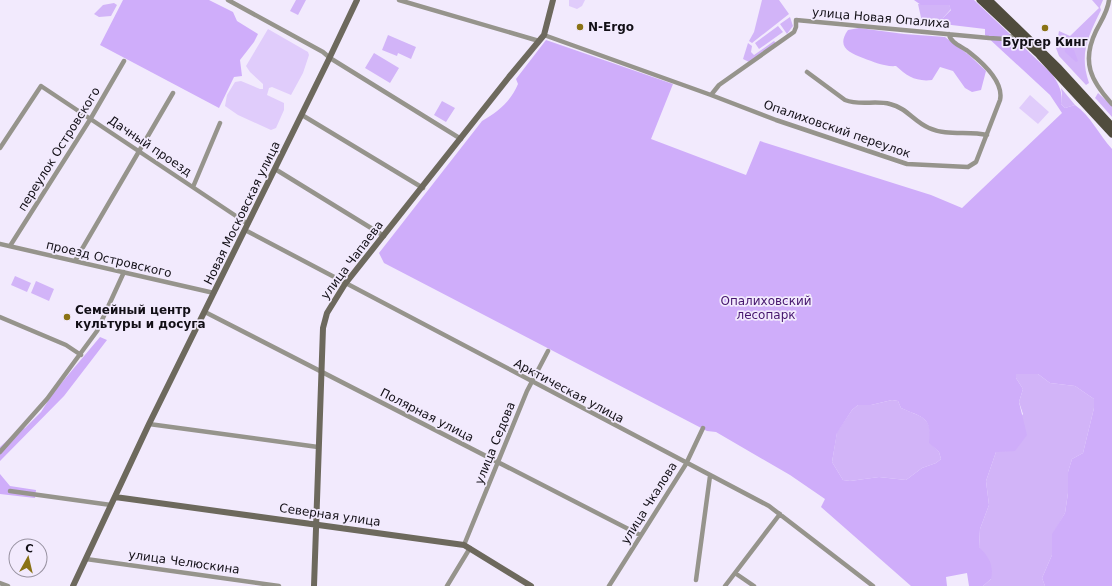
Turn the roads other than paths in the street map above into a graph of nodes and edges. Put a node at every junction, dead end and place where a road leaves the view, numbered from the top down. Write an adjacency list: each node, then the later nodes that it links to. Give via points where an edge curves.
1 (228, 0): 12 (street)
2 (357, 0): 12 (street, Новая Московская улица)
3 (399, 0): 11 (street)
4 (553, 0): 10 (street, улица Чапаева)
5 (980, 0): 9 (main road)
6 (989, 0): 21 (main road, via 1059,68)
7 (1110, 0): 17 (street, via 1091,44 1089,63 1095,83)
8 (949, 34): 9 (street, улица Новая Опалиха, via 1005,39); 16 (street, улица Новая Опалиха, via 796,20 794,32 719,85); 23 (street, Опалиховский переулок, via 953,41 981,63 999,84 1000,100)
9 (1017, 34): 22 (main road)
10 (544, 35): 11 (street, улица Чапаева); 16 (street)
11 (539, 41): 24 (street, улица Чапаева)
12 (330, 58): 18 (street, Новая Московская улица); 24 (street)
13 (124, 61): 19 (street, переулок Островского)
14 (807, 72): 23 (street, via 851,102 882,103 900,107 930,129)
15 (173, 93): 26 (street)
16 (711, 95): 23 (street, Опалиховский переулок, via 776,120 913,166 972,166)
17 (1112, 104)
18 (302, 115): 27 (street, Новая Московская улица); 29 (street)
19 (91, 118): 25 (street, Дачный проезд, via 41,86); 26 (street, Дачный проезд); 33 (street, переулок Островского)
20 (220, 123): 28 (street)
21 (1112, 126)
22 (1112, 134)
23 (987, 135)
24 (461, 139): 29 (street, улица Чапаева)
25 (0, 148)
26 (140, 151): 28 (street, Дачный проезд); 34 (street)
27 (275, 169): 30 (street, Новая Московская улица); 31 (street)
28 (193, 187): 30 (street, Дачный проезд)
29 (423, 188): 31 (street, улица Чапаева)
30 (246, 227): 36 (street, Арктическая улица); 37 (street, Новая Московская улица)
31 (384, 236): 36 (street, улица Чапаева)
32 (0, 244): 33 (street, проезд Островского)
33 (10, 246): 34 (street, проезд Островского)
34 (75, 261): 35 (street, проезд Островского)
35 (124, 272): 37 (street, проезд Островского); 41 (street, via 97,331)
36 (345, 284): 42 (street, улица Чапаева, via 324,320); 43 (street, Арктическая улица)
37 (214, 294): 38 (street, Новая Московская улица)
38 (206, 312): 42 (street, Полярная улица); 44 (street, Новая Московская улица)
39 (0, 317): 41 (street, via 66,345)
40 (548, 351): 43 (street, улица Седова)
41 (80, 354): 47 (street, via 47,399)
42 (320, 372): 46 (street, улица Чапаева); 48 (street, Полярная улица)
43 (532, 382): 48 (street, улица Седова); 49 (street, Арктическая улица)
44 (149, 424): 46 (street); 52 (street, Новая Московская улица)
45 (703, 428): 49 (street, улица Чкалова)
46 (318, 447): 55 (street, улица Чапаева)
47 (0, 452)
48 (498, 462): 56 (street, Полярная улица); 57 (street, улица Седова)
49 (686, 464): 50 (street, Арктическая улица); 56 (street, улица Чкалова)
50 (710, 476): 54 (street, Арктическая улица); 60 (street)
51 (10, 491): 53 (street)
52 (115, 497): 53 (street, Новая Московская улица); 55 (street, Северная улица)
53 (111, 505): 58 (street, Новая Московская улица)
54 (780, 514): 59 (street); 71 (street, Арктическая улица)
55 (315, 524): 57 (street, Северная улица); 65 (street, улица Чапаева)
56 (640, 535): 68 (street, улица Чкалова)
57 (467, 546): 66 (street, улица Седова); 67 (street, Северная улица)
58 (86, 559): 63 (street, Новая Московская улица); 64 (street, улица Челюскина)
59 (735, 573): 69 (street); 70 (street)
60 (696, 580)
61 (0, 583): 62 (street)
62 (8, 586)
63 (73, 586)
64 (279, 586)
65 (314, 586)
66 (446, 586)
67 (531, 586)
68 (609, 586)
69 (725, 586)
70 (754, 586)
71 (873, 586)

